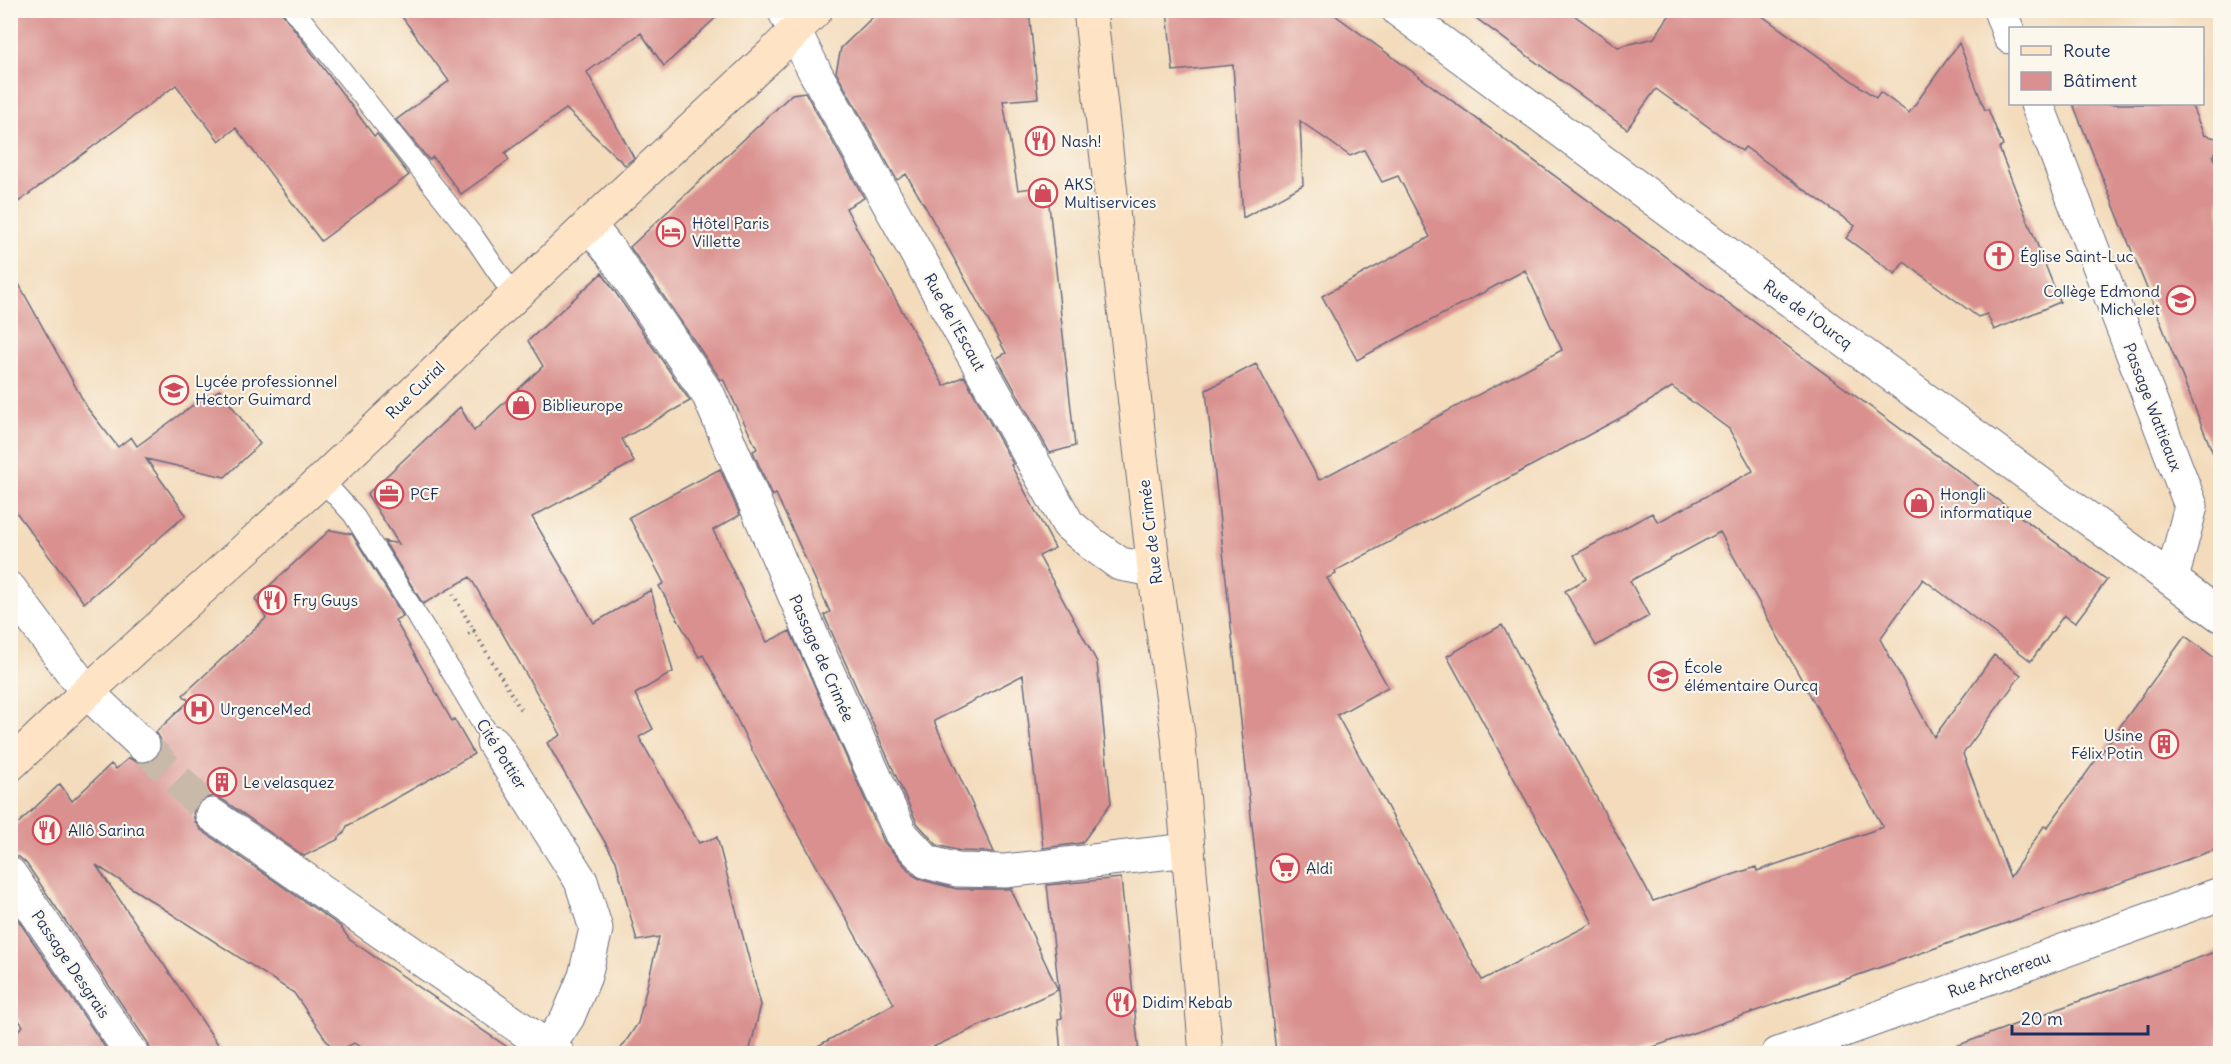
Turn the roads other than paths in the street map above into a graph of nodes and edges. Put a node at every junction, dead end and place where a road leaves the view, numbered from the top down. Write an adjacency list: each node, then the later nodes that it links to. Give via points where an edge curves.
1 (294, 10): 9 (lane, via 474,237)
2 (1090, 10): 11 (street, Rue de Crimée)
3 (1398, 10): 12 (street, Rue de l'Ourcq)
4 (2000, 10): 6 (street)
5 (798, 17): 8 (street, Rue Curial, via 771,55); 11 (street, Rue de l'Escaut, via 821,82 1068,524 1120,564)
6 (2009, 33)
7 (2037, 105): 12 (street, Passage Wattieaux, via 2191,506)
8 (589, 225): 9 (street, Rue Curial); 20 (street, Passage de Crimée, via 709,396 901,834 927,862 957,870 1005,871)
9 (514, 296): 10 (street, Rue Curial)
10 (322, 480): 15 (street, Rue Curial); 16 (lane, Cité Pottier, via 353,514)
11 (1154, 570): 20 (street, Rue de Crimée, via 1178,735)
12 (2172, 579): 14 (street, Rue de l'Ourcq)
13 (10, 589): 15 (street)
14 (2220, 615)
15 (87, 692): 17 (street); 18 (street, Rue Curial)
16 (493, 742): 23 (street, Cité Pottier, via 581,881 596,929 585,976)
17 (143, 745)
18 (10, 765)
19 (212, 815): 23 (street, Cité Pottier)
20 (1188, 850): 25 (street, Rue de Crimée)
21 (10, 874): 24 (street, Passage Desgrais)
22 (2220, 894): 26 (street, Rue Archereau)
23 (553, 1050)
24 (132, 1053)
25 (1206, 1053)
26 (1778, 1053)

